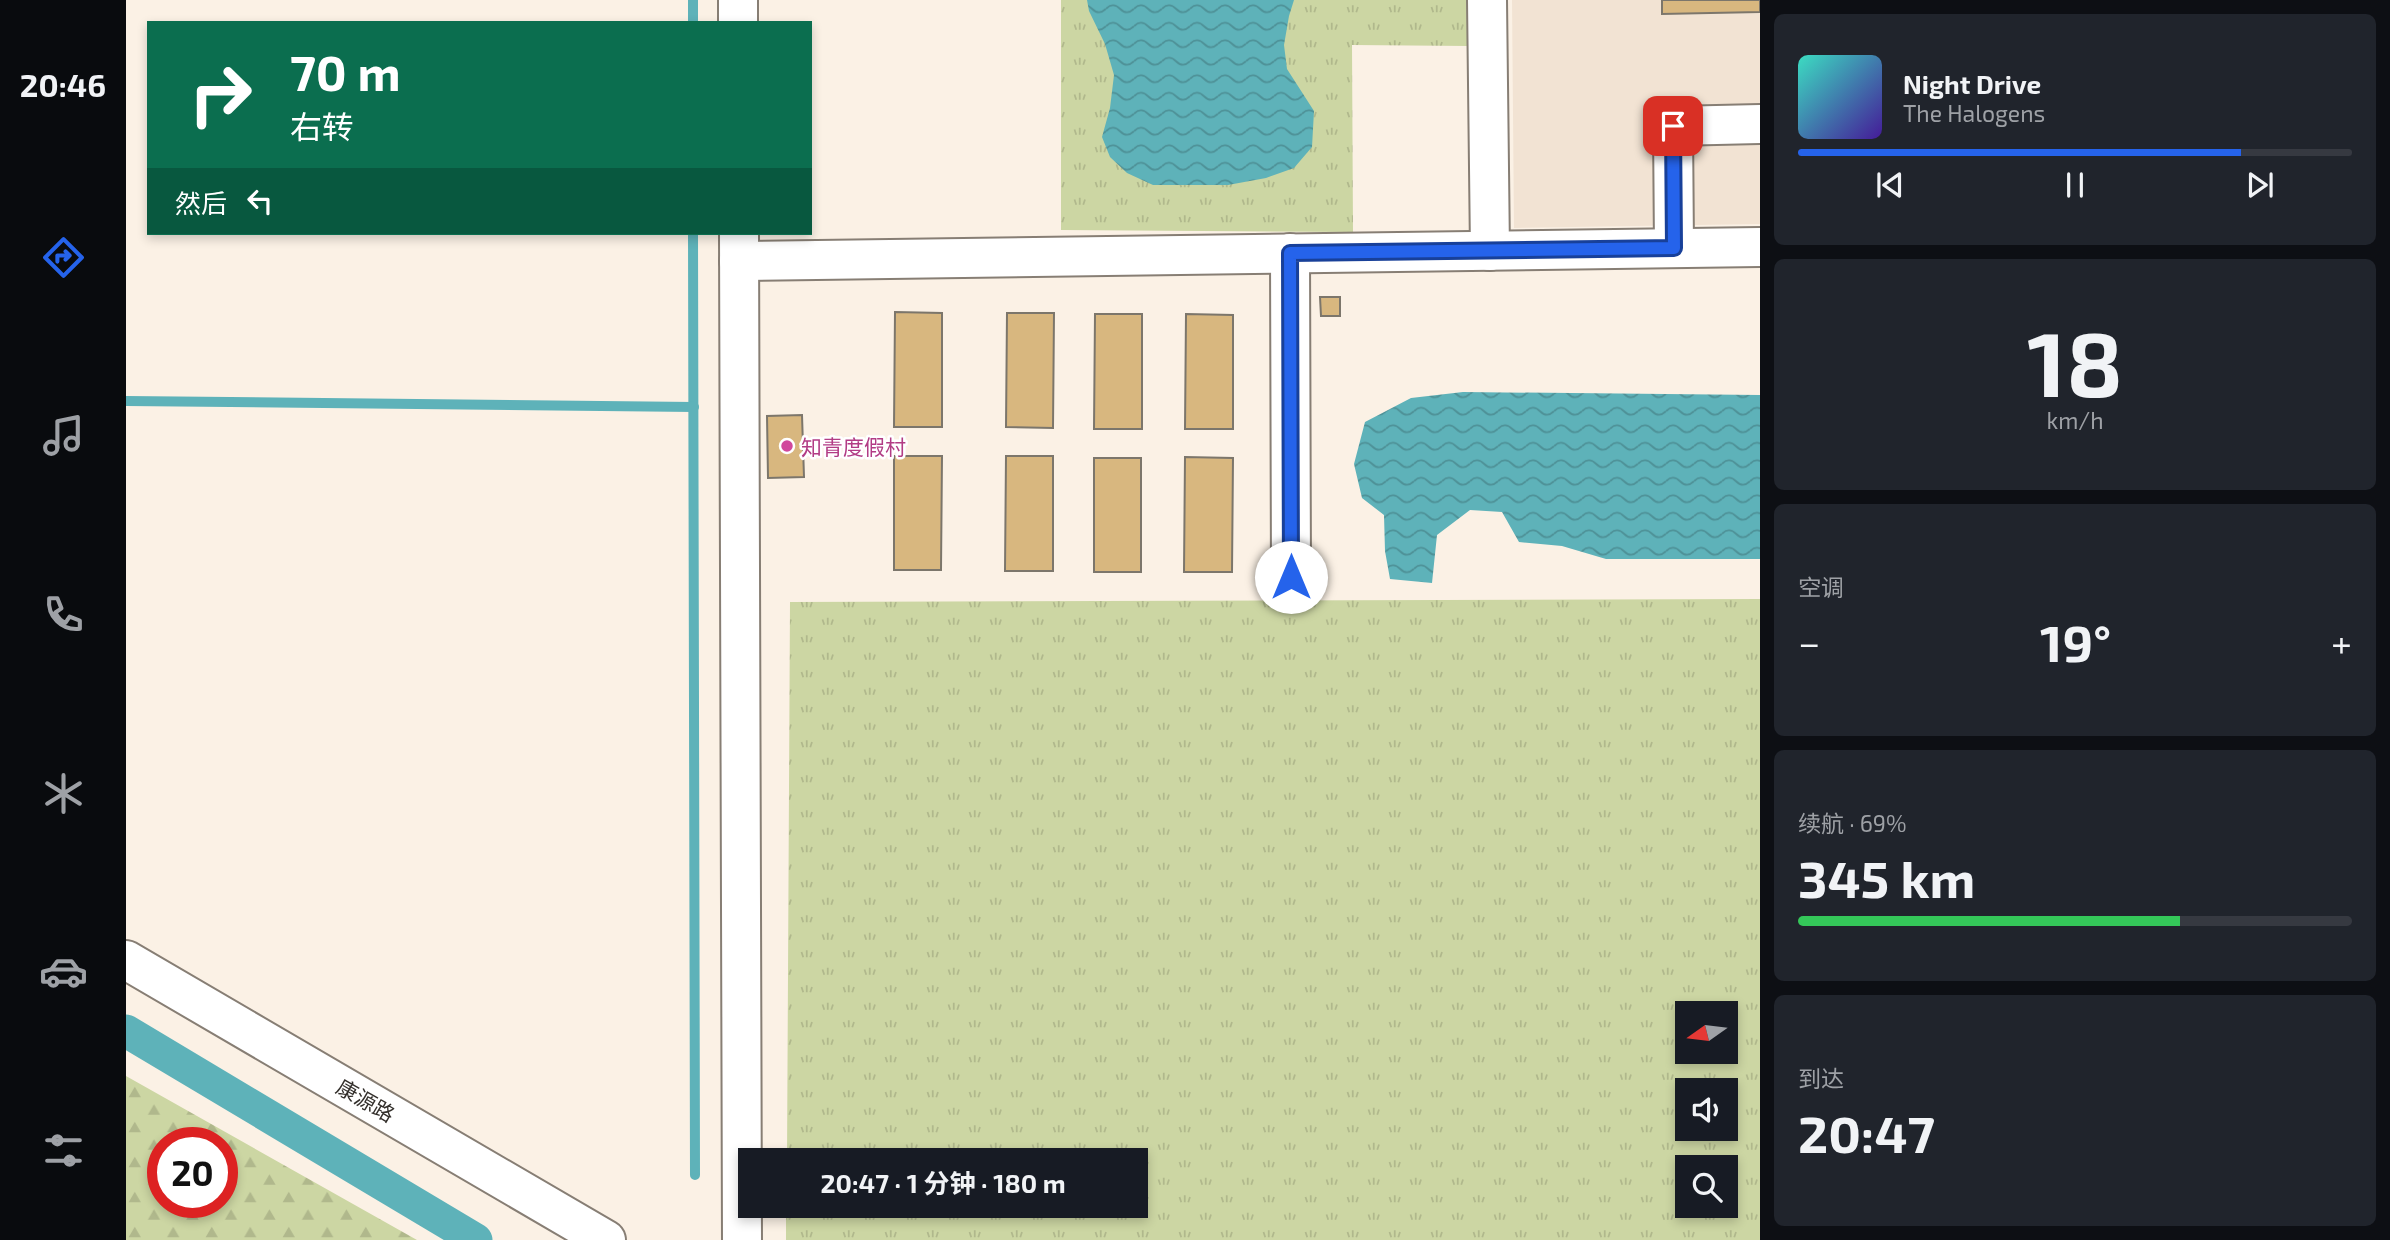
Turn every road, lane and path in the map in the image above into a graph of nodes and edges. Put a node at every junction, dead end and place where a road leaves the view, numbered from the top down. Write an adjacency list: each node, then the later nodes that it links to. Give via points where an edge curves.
1 (738, 0): 3 (street)
2 (1487, 0): 8 (street)
3 (738, 21)
4 (1760, 124): 7 (street, via 1673,126)
5 (739, 247): 9 (street); 13 (street)
6 (1760, 247): 7 (street)
7 (1674, 248): 8 (street)
8 (1490, 251): 9 (street)
9 (1290, 253): 10 (street)
10 (1291, 577)
11 (126, 960): 12 (street, 康源路)
12 (606, 1240)
13 (742, 1240)

